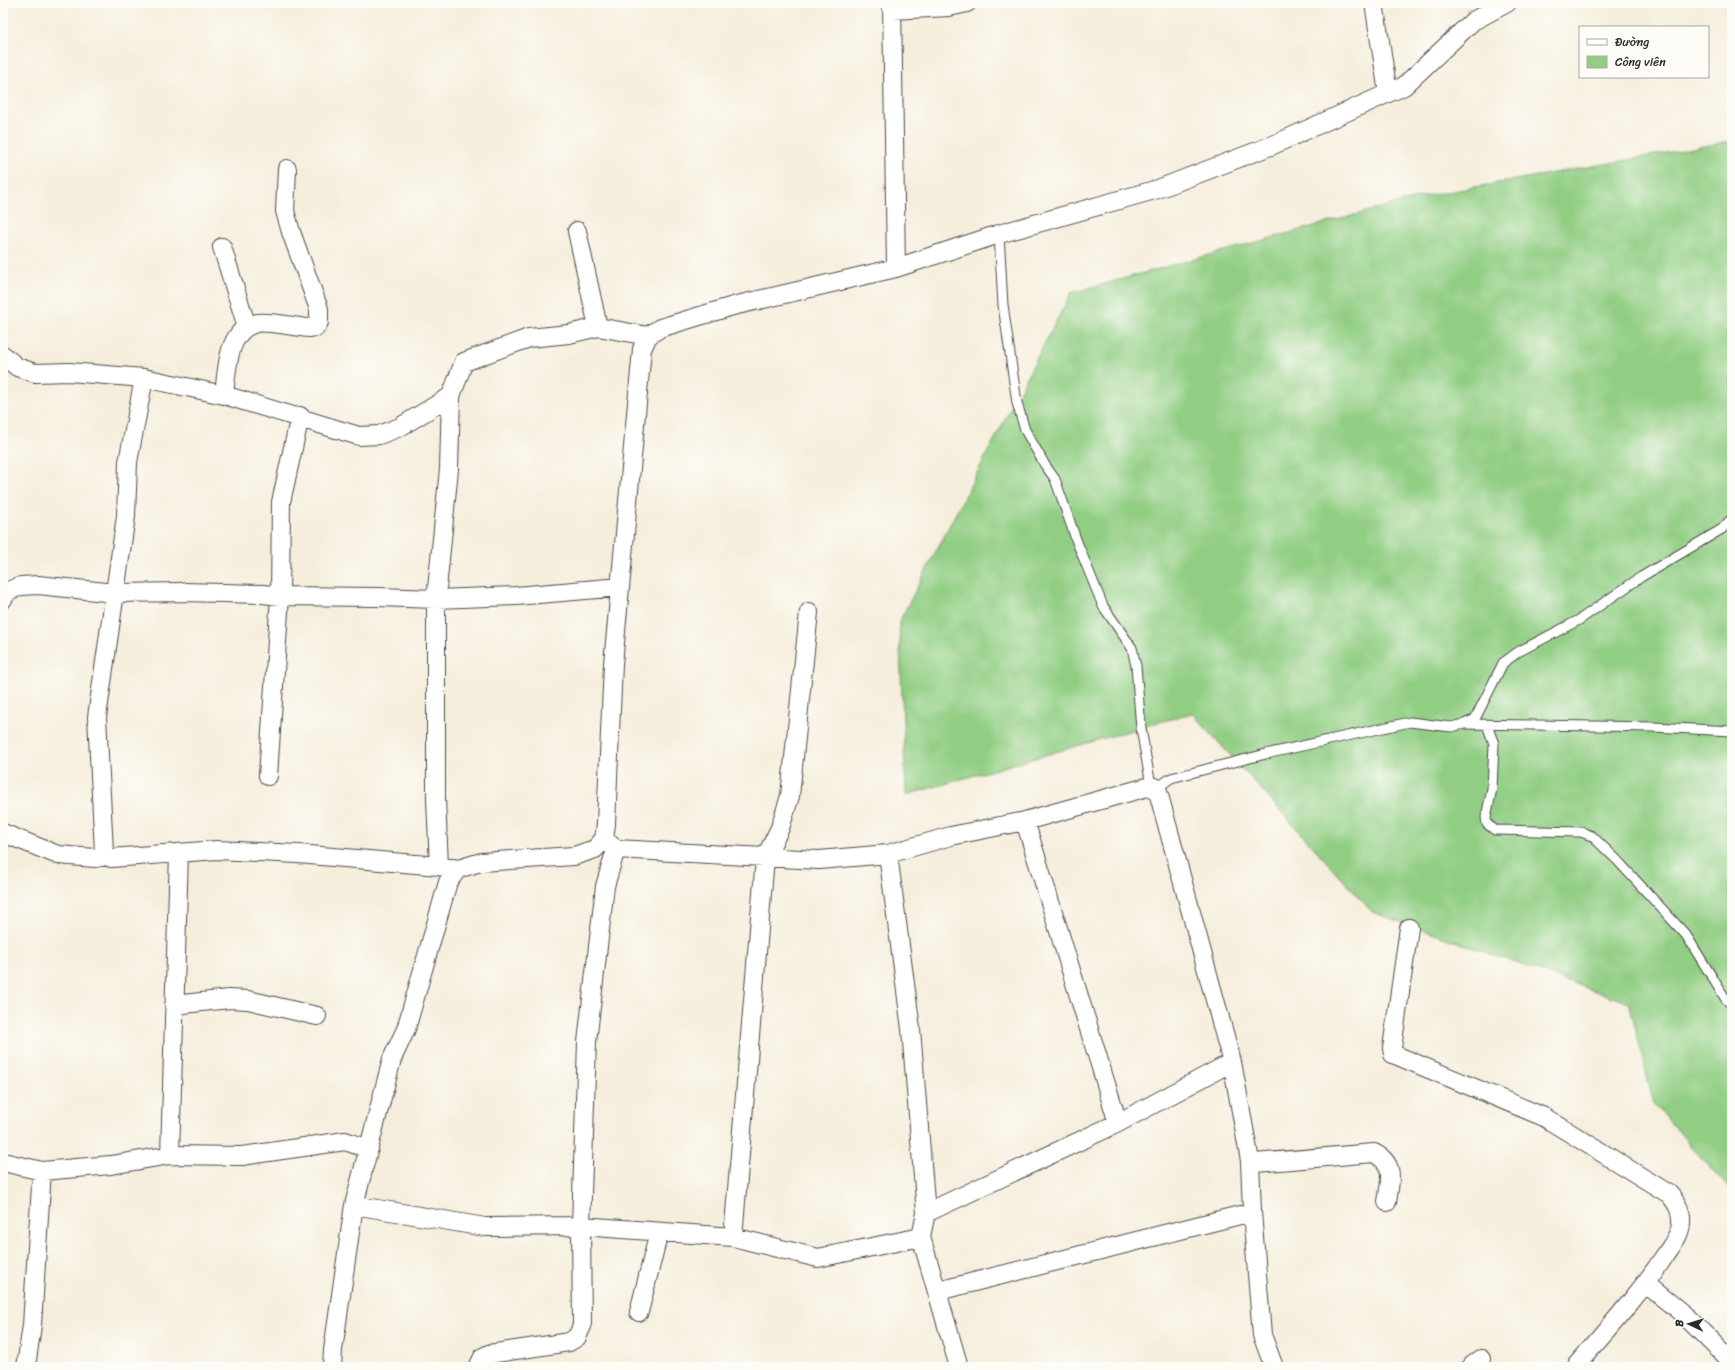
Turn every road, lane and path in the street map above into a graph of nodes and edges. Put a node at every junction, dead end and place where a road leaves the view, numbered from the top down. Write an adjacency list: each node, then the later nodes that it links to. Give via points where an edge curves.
1 (967, 3): 4 (street, via 948,7)
2 (1374, 3): 5 (street)
3 (1507, 3): 5 (street, via 1474,20 1404,86)
4 (892, 6): 10 (street)
5 (1388, 93): 8 (street, via 1274,144 1158,190)
6 (287, 169): 11 (street, via 285,211 319,309 319,322 316,327 309,328 258,323)
7 (576, 231): 12 (street)
8 (999, 234): 10 (street); 30 (lane, via 1003,305 1017,403 1025,430 1055,479 1103,606 1132,648 1141,728)
9 (222, 247): 11 (street)
10 (896, 268): 13 (street, via 734,306 660,328)
11 (247, 327): 16 (street, via 240,331 233,342)
12 (598, 327): 13 (street); 17 (street, via 569,334 529,338 464,362)
13 (648, 336): 20 (street, via 642,349)
14 (3, 355): 15 (street, via 17,367 35,373 69,372)
15 (144, 378): 16 (street); 21 (street, via 128,462 126,516)
16 (224, 395): 18 (street)
17 (451, 396): 18 (street, via 400,427 379,435 359,436); 24 (street, via 449,470)
18 (300, 416): 22 (street, via 281,502)
19 (1732, 518): 26 (lane, via 1722,529 1641,577 1579,620 1518,652 1503,663 1475,719)
20 (620, 587): 24 (street, via 516,596); 33 (street, via 613,664 606,824)
21 (115, 593): 22 (street, via 184,592); 23 (street, via 38,585 20,586 8,591); 36 (street, via 98,717)
22 (280, 596): 24 (street); 29 (street)
23 (3, 599)
24 (436, 599): 38 (street, via 436,799)
25 (809, 612): 37 (street, via 790,796 780,828)
26 (1464, 724): 27 (lane); 30 (lane, via 1451,727 1410,722 1171,778)
27 (1487, 725): 28 (lane); 41 (lane, via 1494,744 1487,824 1495,830 1581,832 1592,836 1686,935 1725,998)
28 (1732, 730)
29 (268, 776)
30 (1154, 787): 31 (street); 44 (street)
31 (1025, 821): 35 (street, via 951,836); 45 (street)
32 (3, 832): 36 (street, via 58,855 95,858)
33 (610, 844): 37 (street); 39 (street, via 574,856 481,862); 55 (street, via 588,1042)
34 (180, 853): 36 (street, via 111,858); 38 (street, via 217,850); 42 (street)
35 (888, 854): 37 (street, via 819,860); 54 (street, via 911,1029)
36 (106, 856)
37 (765, 858): 57 (street)
38 (439, 866): 39 (street)
39 (458, 869): 46 (street, via 448,882 406,1029 392,1059)
40 (1409, 928): 59 (street, via 1392,1052 1544,1117 1669,1194 1677,1202 1681,1225 1678,1235)
41 (1732, 1005)
42 (174, 1006): 43 (street, via 229,999); 47 (street)
43 (317, 1016)
44 (1232, 1062): 45 (street); 48 (street)
45 (1118, 1123): 54 (street)
46 (369, 1149): 47 (street, via 345,1141 242,1156); 52 (street)
47 (170, 1155): 50 (street, via 111,1165)
48 (1250, 1161): 51 (street, via 1254,1163 1374,1153 1382,1156 1388,1163 1390,1175); 53 (street)
49 (3, 1162): 50 (street)
50 (42, 1171): 63 (street, via 32,1325)
51 (1387, 1202)
52 (354, 1204): 55 (street, via 485,1227); 64 (street)
53 (1252, 1212): 60 (street); 67 (street, via 1262,1335)
54 (926, 1213): 58 (street)
55 (580, 1226): 56 (street); 65 (street, via 583,1313 582,1326 577,1337 569,1342 489,1354 483,1357)
56 (659, 1232): 57 (street); 61 (street)
57 (733, 1237): 58 (street, via 818,1258)
58 (921, 1237): 60 (street)
59 (1646, 1284): 62 (street, via 1688,1318); 68 (street)
60 (938, 1290): 66 (street)
61 (639, 1312)
62 (1732, 1362)
63 (26, 1367)
64 (332, 1367)
65 (478, 1367)
66 (959, 1367)
67 (1274, 1367)
68 (1575, 1367)

